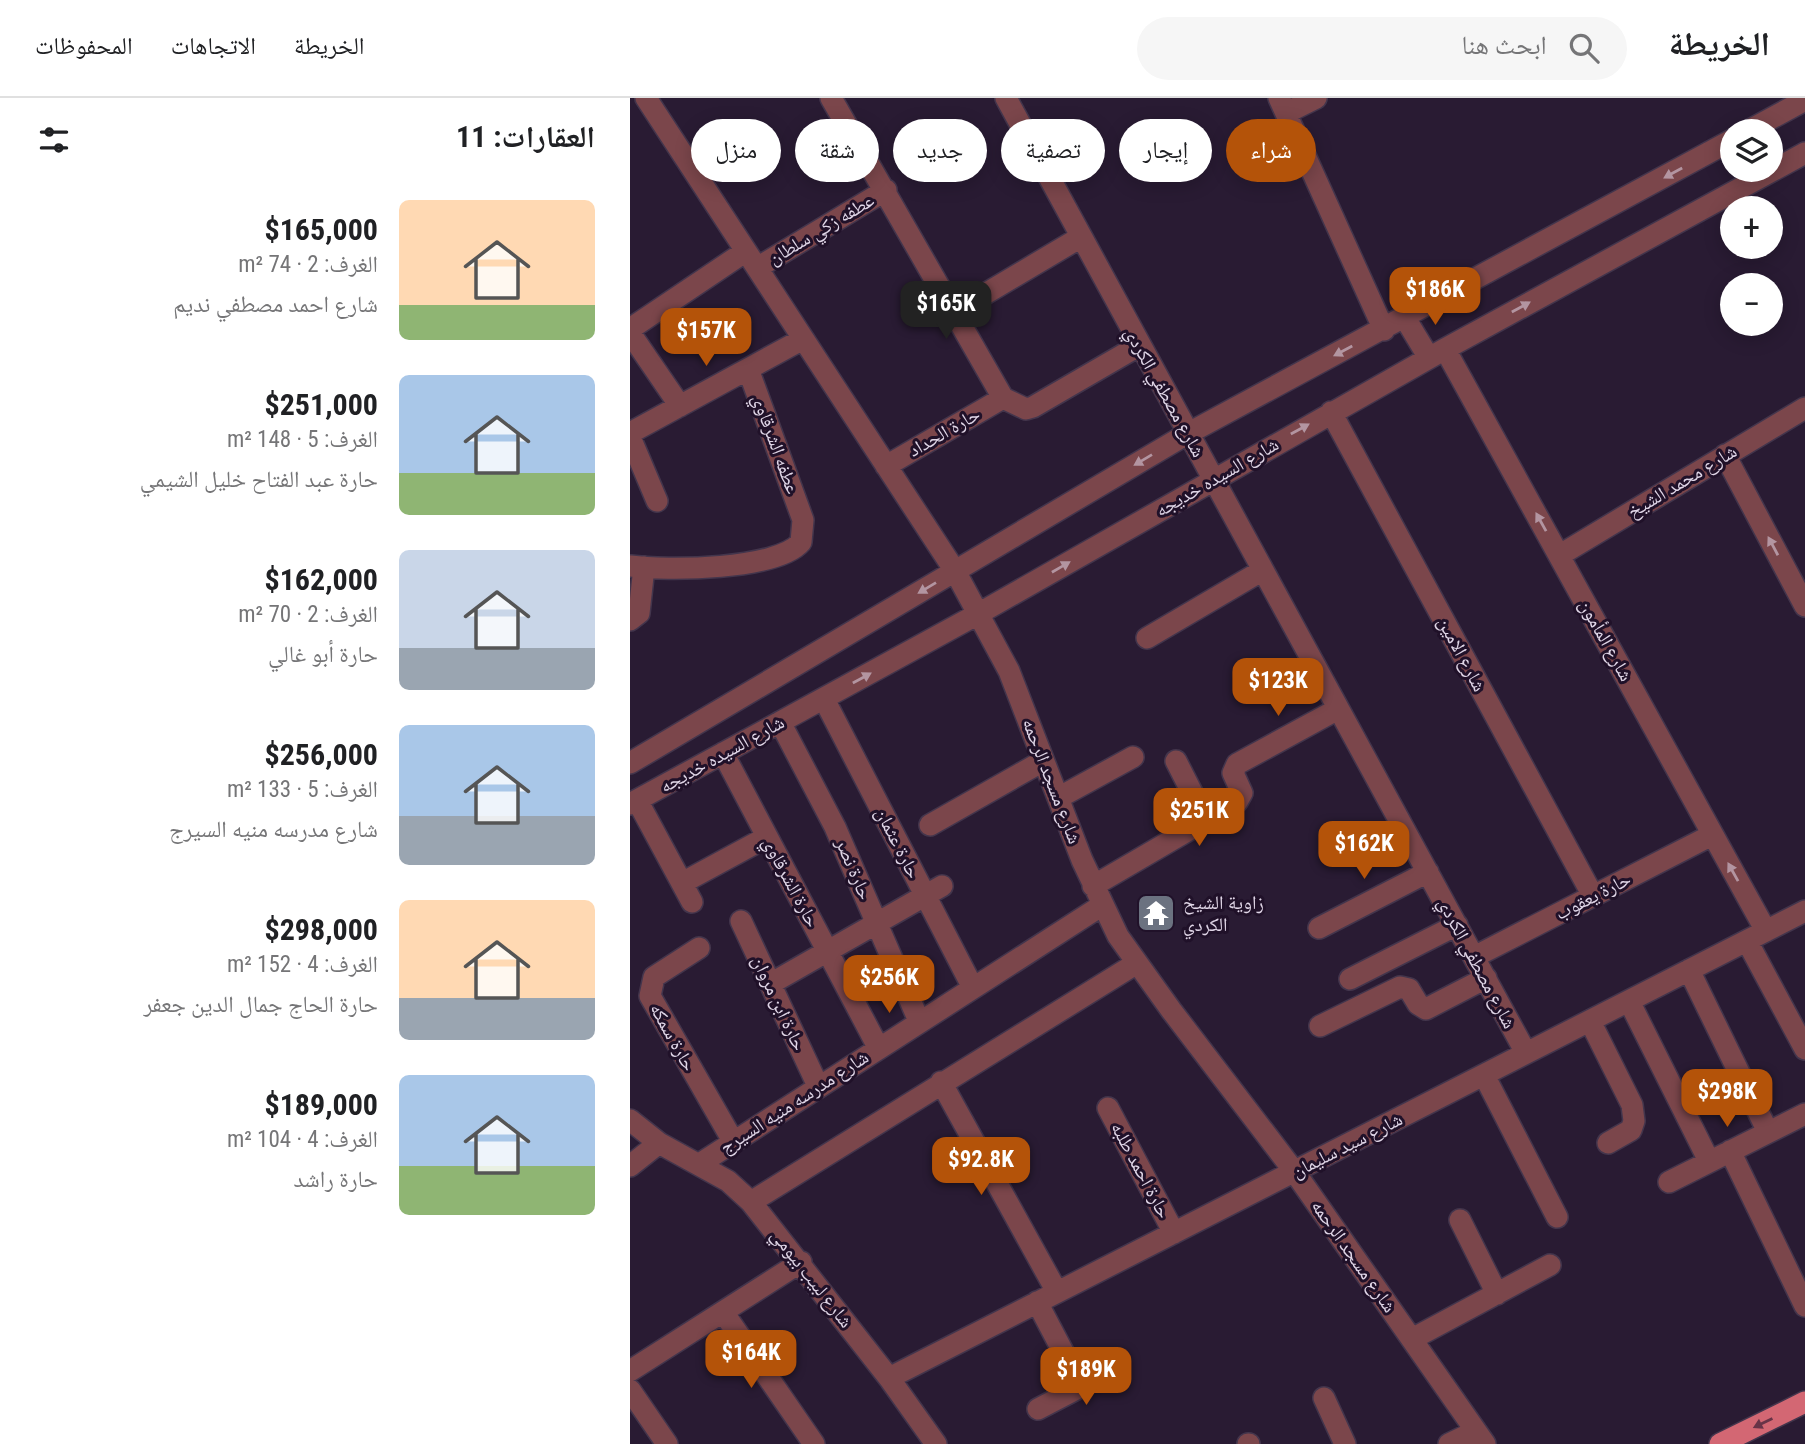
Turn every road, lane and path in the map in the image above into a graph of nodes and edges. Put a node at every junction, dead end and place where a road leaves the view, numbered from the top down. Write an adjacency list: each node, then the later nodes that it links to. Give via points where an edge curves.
1 (646, 98): 12 (street, شارع مسجد الرحمه)
2 (831, 98): 10 (street)
3 (1006, 98): 11 (street, شارع مصطفي الكردي)
4 (1317, 98): 6 (street)
5 (1805, 100): 7 (street)
6 (1282, 105): 15 (street)
7 (1770, 119)
8 (1720, 147): 14 (street, شارع السيده خديجه, one-way to 14)
9 (1805, 153): 19 (street, شارع السيده خديجه, one-way to 9)
10 (886, 190): 12 (street, عطفه زكي سلطان); 13 (street)
11 (1081, 237): 13 (street); 18 (street, شارع مصطفي الكردي)
12 (751, 260): 16 (street, عطفه زكي سلطان); 17 (street, شارع مسجد الرحمه)
13 (953, 313): 21 (street)
14 (1405, 318): 15 (street, شارع السيده خديجه); 19 (street, شارع المأمون)
15 (1384, 330): 25 (street, شارع السيده خديجه, one-way to 25)
16 (630, 331): 22 (street)
17 (803, 339): 20 (street); 28 (street, شارع مسجد الرحمه)
18 (1140, 345): 21 (street, via 1033,407); 25 (street, شارع مصطفي الكردي)
19 (1437, 353): 24 (street, شارع السيده خديجه); 31 (street, شارع المأمون, one-way to 19)
20 (748, 369): 22 (street); 32 (street, عطفه الشرقاوي, via 803,520 801,542 783,556 692,568)
21 (1003, 398): 28 (street, حارة الحداد)
22 (680, 406): 26 (street)
23 (1805, 408): 27 (street, شارع محمد الشيخ)
24 (1331, 412): 29 (street, شارع السيده خديجه, one-way to 24); 57 (street, شارع الامين)
25 (1187, 434): 29 (street, شارع مصطفي الكردي); 34 (street, شارع السيده خديجه, one-way to 34)
26 (630, 435): 30 (street)
27 (1725, 455): 31 (street, شارع محمد الشيخ); 35 (street, one-way to 27)
28 (886, 466): 34 (street, شارع مسجد الرحمه)
29 (1213, 478): 33 (street, شارع مصطفي الكردي); 36 (street, شارع السيده خديجه, one-way to 29)
30 (657, 501)
31 (1560, 555): 51 (street, شارع المأمون)
32 (637, 567): 37 (street, via 639,612)
33 (1263, 570): 38 (street); 40 (street, شارع مصطفي الكردي)
34 (955, 571): 36 (street, شارع مسجد الرحمه); 46 (street, شارع السيده خديجه, one-way to 46)
35 (1805, 607)
36 (978, 614): 39 (street, شارع السيده خديجه, one-way to 36); 44 (street, شارع مسجد الرحمه, via 1009,671)
37 (630, 621)
38 (1147, 638)
39 (824, 699): 41 (street, شارع السيده خديجه); 56 (street, حارة عثمان)
40 (1338, 709): 49 (street, via 1237,764 1233,773 1241,799); 53 (street, شارع مصطفي الكردي)
41 (780, 722): 42 (street, شارع السيده خديجه); 62 (street, حارة نصر, via 835,827)
42 (723, 753): 48 (street, شارع السيده خديجه); 52 (street, حارة الشرقاوي)
43 (1133, 757): 47 (street)
44 (1043, 761): 47 (street, شارع مسجد الرحمه); 50 (street)
45 (1176, 761): 49 (street)
46 (630, 763)
47 (1058, 798): 55 (street, شارع مسجد الرحمه)
48 (634, 802): 54 (street)
49 (1206, 820): 55 (street)
50 (930, 825)
51 (1712, 835): 57 (street, حارة يعقوب); 65 (street, شارع المأمون, one-way to 51)
52 (767, 837): 54 (street); 67 (street, حارة الشرقاوي)
53 (1428, 872): 63 (street, شارع مصطفي الكردي); 64 (street)
54 (682, 883): 58 (street)
55 (1093, 886): 59 (street, شارع مسجد الرحمه)
56 (934, 891): 62 (street); 74 (street, حارة عثمان)
57 (1592, 896): 68 (street, حارة يعقوب)
58 (692, 902)
59 (1101, 906): 69 (street, شارع مسجد الرحمه); 74 (street, شارع مدرسه منيه السيرج)
60 (1805, 911): 65 (street, شارع سيد سليمان)
61 (741, 921): 73 (street, حارة ابن مروان)
62 (877, 925): 67 (street); 76 (street, حارة نصر)
63 (1457, 925): 68 (street, شارع مصطفي الكردي); 72 (street)
64 (1319, 928)
65 (1756, 936): 70 (street, شارع سيد سليمان); 80 (street, شارع المأمون)
66 (699, 948): 89 (street, حارة سمكه, via 654,977 650,996)
67 (829, 953): 73 (street); 79 (street, حارة الشرقاوي)
68 (1474, 957): 71 (street, شارع مصطفي الكردي)
69 (1137, 963): 83 (street); 96 (street, شارع مسجد الرحمه)
70 (1689, 970): 75 (street, شارع سيد سليمان); 88 (street)
71 (1486, 978): 78 (street, via 1426,1009 1409,989 1400,987); 81 (street, شارع مصطفي الكردي)
72 (1350, 979)
73 (770, 984): 84 (street, حارة ابن مروان)
74 (973, 988): 76 (street, شارع مدرسه منيه السيرج)
75 (1629, 1001): 77 (street, شارع سيد سليمان); 93 (street)
76 (919, 1021): 79 (street, شارع مدرسه منيه السيرج)
77 (1590, 1021): 81 (street, شارع سيد سليمان); 91 (street, via 1633,1111 1631,1130)
78 (1320, 1026)
79 (878, 1047): 84 (street, شارع مدرسه منيه السيرج)
80 (1805, 1049)
81 (1526, 1053): 82 (street, شارع سيد سليمان)
82 (1484, 1075): 96 (street, شارع سيد سليمان); 99 (street)
83 (941, 1082): 98 (street); 104 (street)
84 (818, 1086): 89 (street, شارع مدرسه منيه السيرج)
85 (1108, 1108): 101 (street, حارة احمد طلبه)
86 (1805, 1114): 88 (street)
87 (630, 1120): 90 (street, شارع لبيب بيومي)
88 (1768, 1132): 92 (street)
89 (733, 1141): 94 (street, شارع مدرسه منيه السيرج)
90 (659, 1143): 94 (street, شارع لبيب بيومي); 95 (street)
91 (1608, 1143)
92 (1730, 1151): 93 (street); 107 (street)
93 (1709, 1161): 97 (street)
94 (701, 1163): 98 (street, شارع لبيب بيومي)
95 (630, 1166)
96 (1294, 1171): 101 (street, شارع سيد سليمان); 109 (street, شارع مسجد الرحمه)
97 (1668, 1182)
98 (751, 1202): 102 (street, شارع لبيب بيومي)
99 (1557, 1217)
100 (1460, 1220): 105 (street)
101 (1174, 1233): 104 (street, شارع سيد سليمان)
102 (801, 1262): 108 (street); 112 (street, شارع لبيب بيومي)
103 (1550, 1265): 105 (street)
104 (1057, 1292): 106 (street, شارع سيد سليمان)
105 (1497, 1294): 109 (street)
106 (1037, 1302): 112 (street, شارع سيد سليمان); 113 (street)
107 (1805, 1306)
108 (723, 1312): 111 (street); 120 (street)
109 (1412, 1339): 118 (street, شارع مسجد الرحمه)
110 (1115, 1369): 113 (street)
111 (630, 1371)
112 (889, 1378): 121 (street, شارع لبيب بيومي)
113 (1081, 1386): 117 (street)
114 (630, 1390): 119 (street)
115 (1324, 1398): 122 (street)
116 (1805, 1402): 124 (main road, one-way to 124)
117 (1038, 1409)
118 (1480, 1438): 123 (street)
119 (667, 1444)
120 (813, 1444)
121 (936, 1444)
122 (1345, 1444)
123 (1449, 1444)
124 (1720, 1444)

